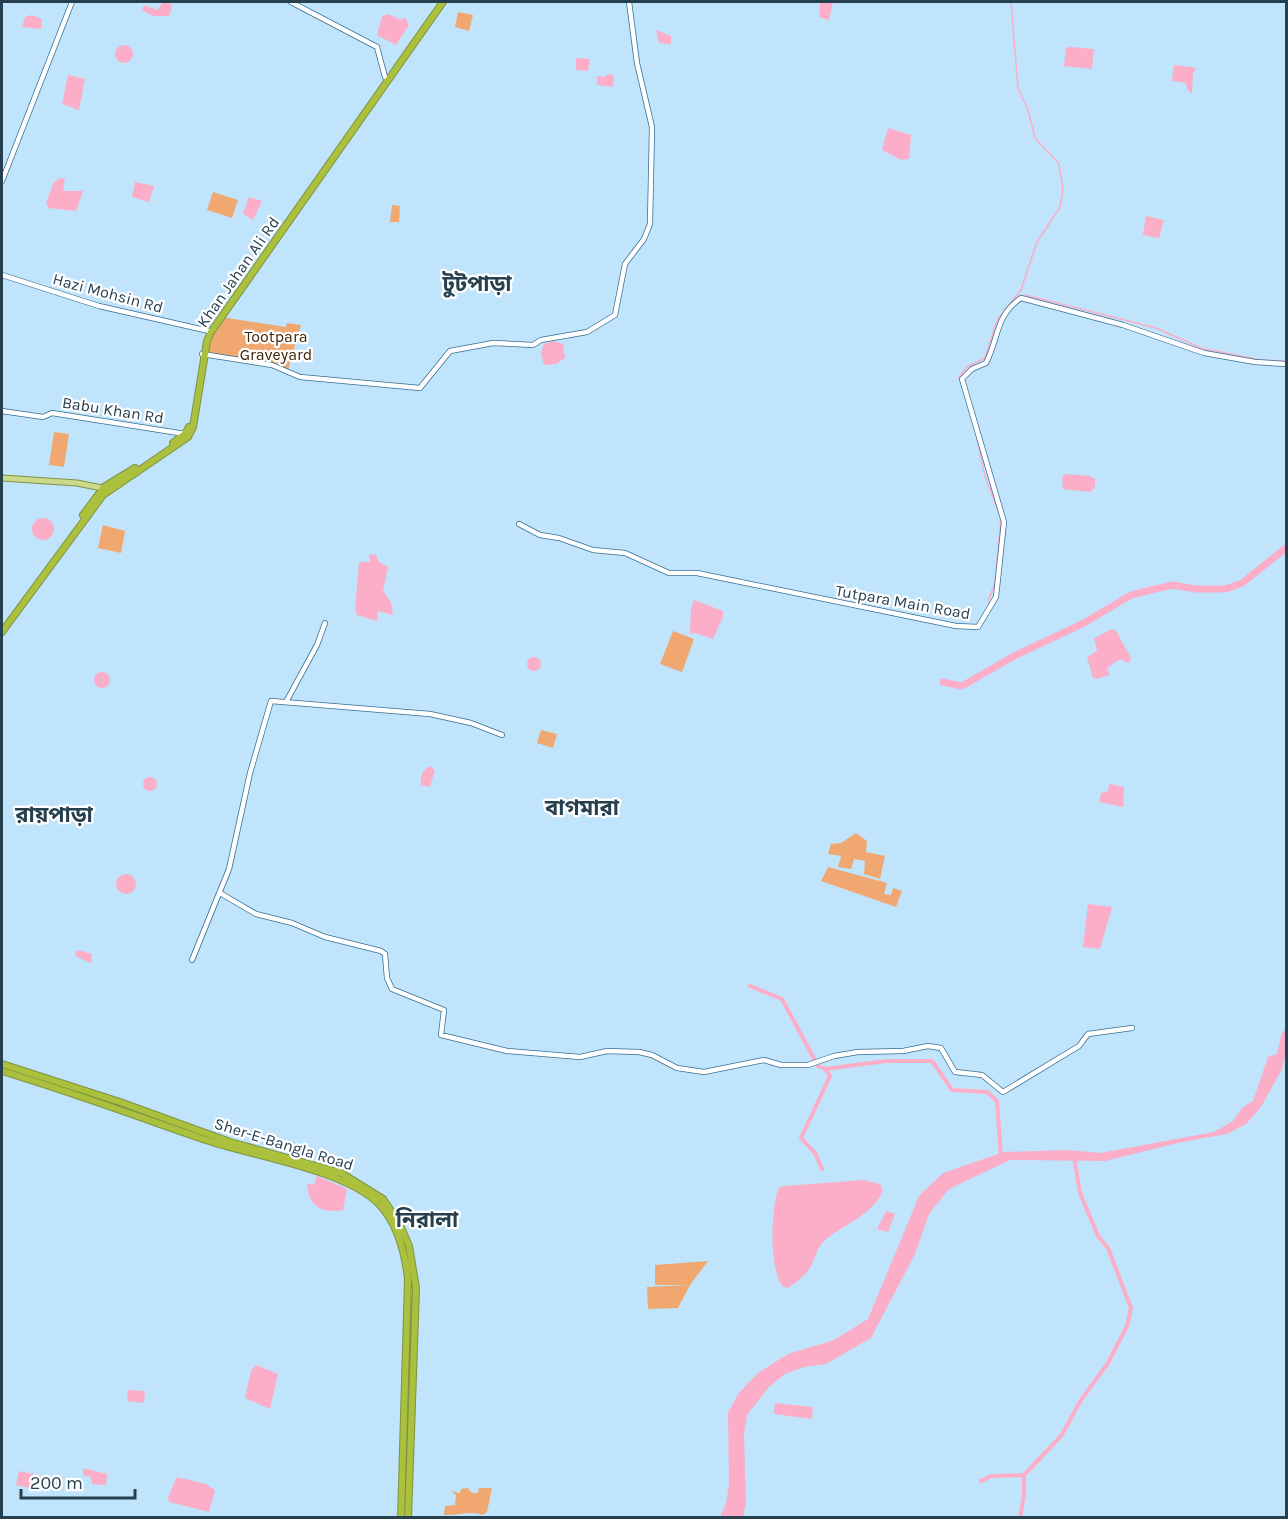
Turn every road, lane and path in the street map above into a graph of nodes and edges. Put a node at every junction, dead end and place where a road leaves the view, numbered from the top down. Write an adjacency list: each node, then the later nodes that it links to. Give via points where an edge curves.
1 (72, 2): 6 (street)
2 (291, 2): 5 (street, via 377,47)
3 (441, 2): 5 (highway, Khan Jahan Ali Rd); 9 (highway, Khan Jahan Ali Rd, via 211,332)
4 (629, 2): 9 (street, via 637,63 652,127 650,224 625,266 615,315 587,332 533,345 493,343 450,351 420,388 300,377 272,365)
5 (385, 77): 8 (highway, Khan Jahan Ali Rd)
6 (2, 181)
7 (2, 275): 8 (street, Hazi Mohsin Rd, via 99,306)
8 (208, 331): 9 (highway, Khan Jahan Ali Rd)
9 (203, 355): 12 (highway, Khan Jahan Ali Rd); 14 (highway, Khan Jahan Ali Rd, via 193,428 188,437)
10 (1287, 364): 15 (street, Tutpara Main Road, via 1204,353 1115,323 1017,300 994,333 986,363 962,379 1004,522 996,597 978,627 956,626 697,573 669,573 626,554 593,550 540,535)
11 (2, 411): 12 (street, Babu Khan Rd, via 43,417 52,413)
12 (185, 434): 14 (highway, Khan Jahan Ali Rd)
13 (2, 478): 14 (main road)
14 (106, 489): 17 (highway, Khan Jahan Ali Rd); 18 (highway, Khan Jahan Ali Rd)
15 (519, 524)
16 (325, 623): 19 (street)
17 (2, 626)
18 (2, 632)
19 (286, 702): 20 (street, via 430,714); 21 (street, via 271,701)
20 (502, 735)
21 (220, 893): 22 (street); 23 (street, via 256,914 381,951 385,954 392,989 444,1010 441,1035 507,1051 580,1057 607,1051 639,1052 694,1071 764,1060 781,1065 812,1064 858,1052 928,1046 941,1048 955,1072 982,1075 1003,1092 1079,1046 1089,1034)
22 (192, 960)
23 (1132, 1028)
24 (2, 1064): 26 (highway, Sher-E-Bangla Road)
25 (2, 1071): 26 (highway, Sher-E-Bangla Road)
26 (80, 1094): 27 (highway, Sher-E-Bangla Road, via 265,1154 341,1173 373,1192 391,1210 401,1235)
27 (411, 1338): 28 (highway, Sher-E-Bangla Road); 29 (highway, Sher-E-Bangla Road)
28 (401, 1518)
29 (408, 1518)

